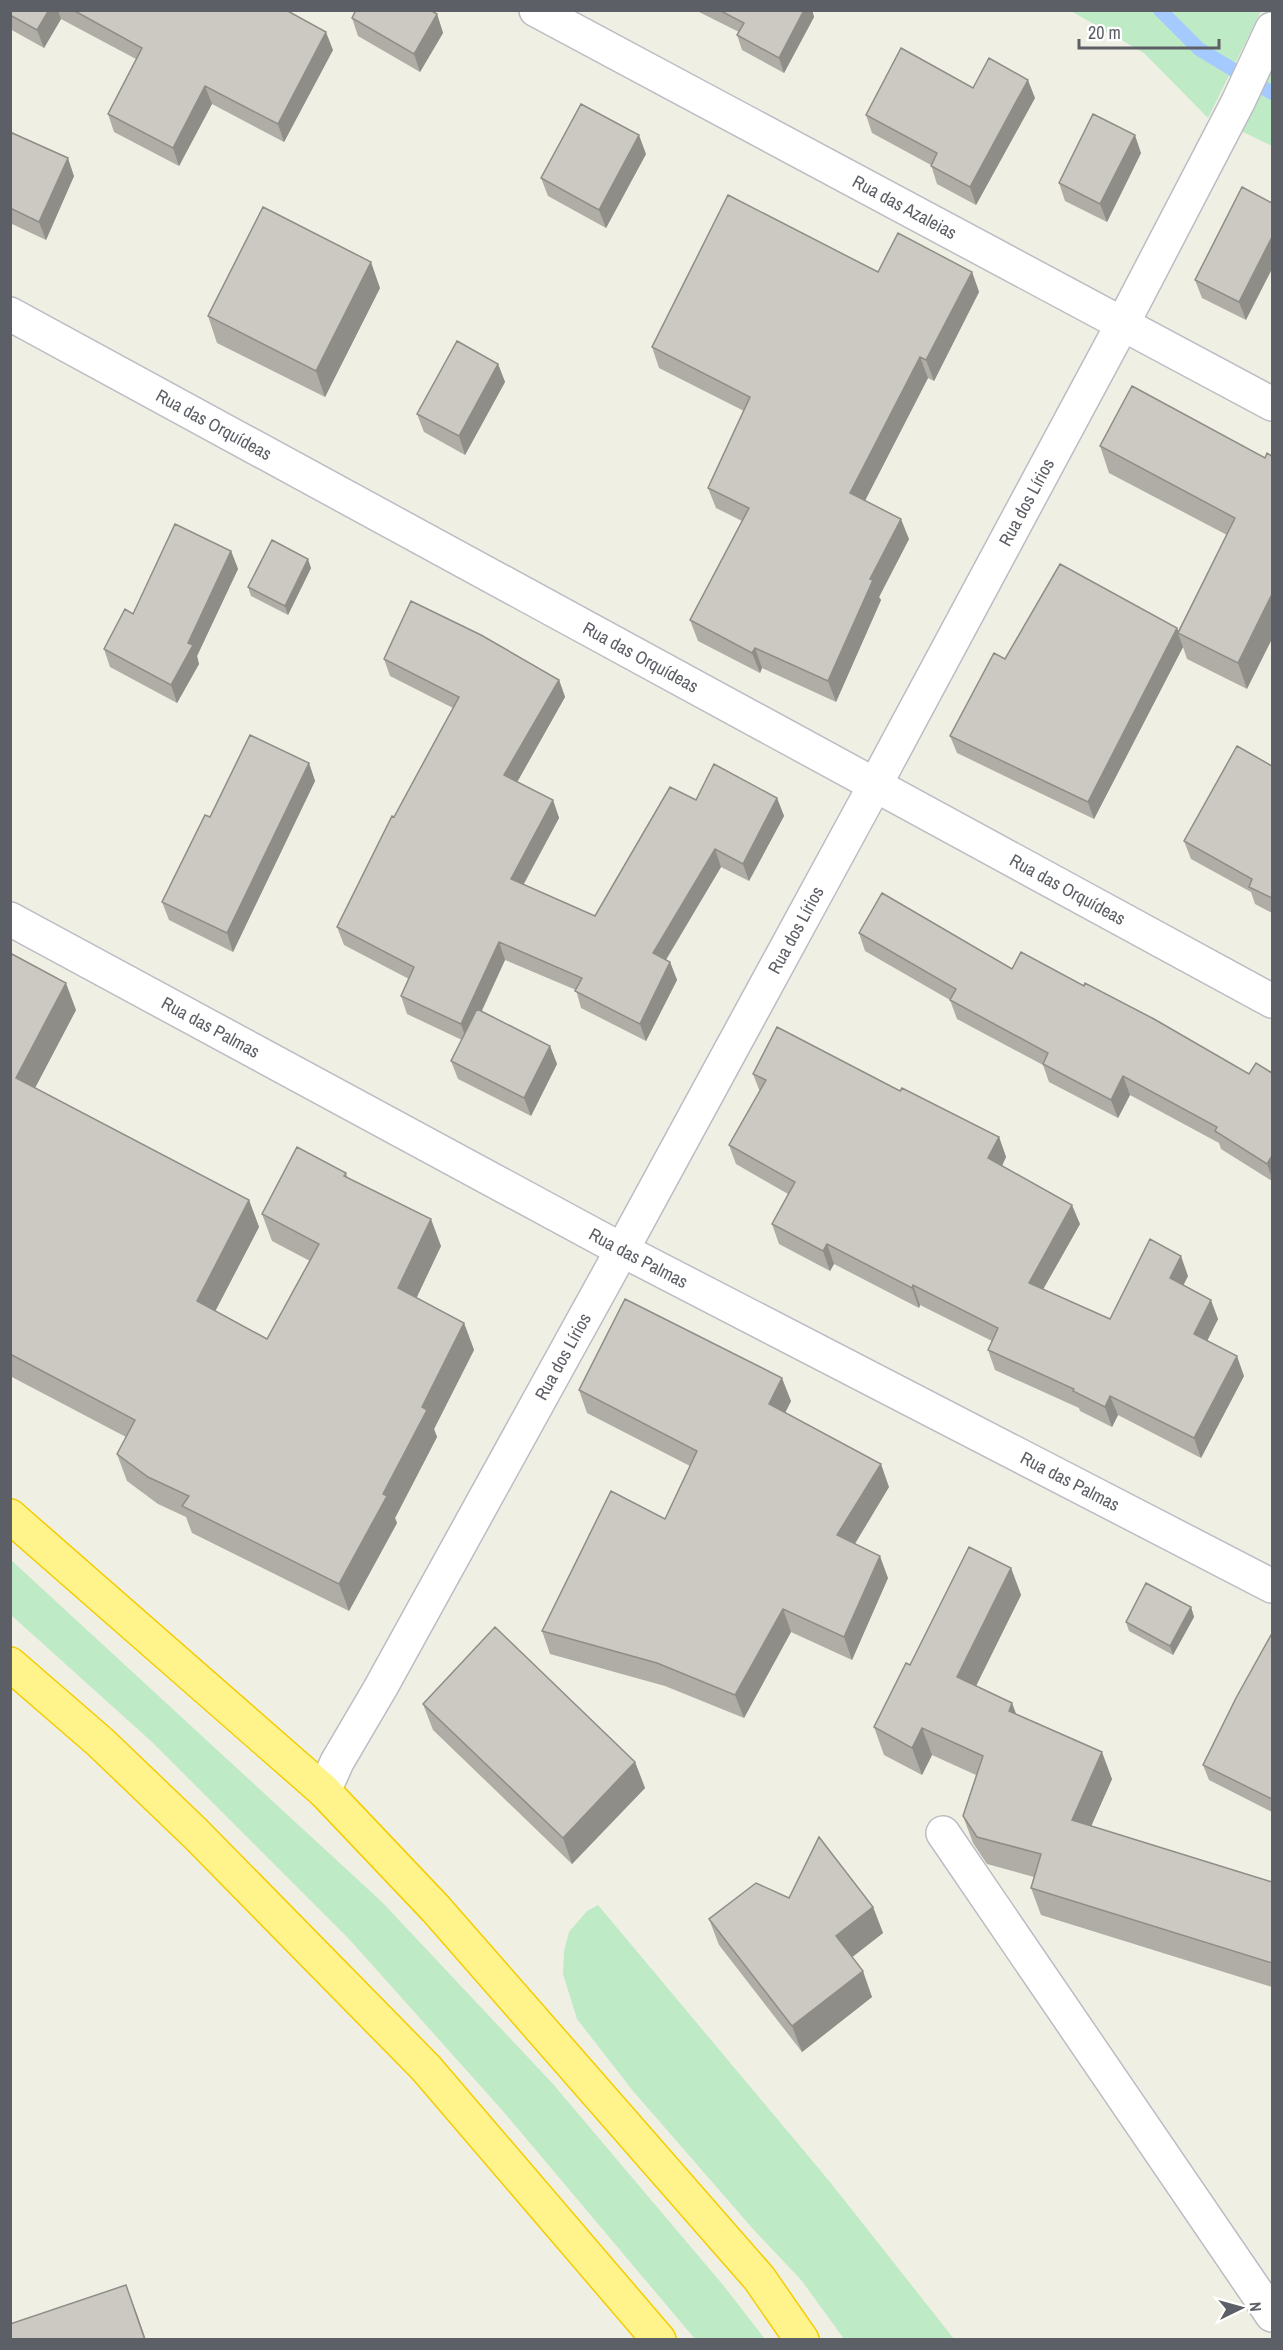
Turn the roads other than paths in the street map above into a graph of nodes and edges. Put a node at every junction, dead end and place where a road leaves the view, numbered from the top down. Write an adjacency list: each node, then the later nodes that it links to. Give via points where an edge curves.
1 (536, 10): 4 (street, Rua das Azaleias)
2 (1272, 29): 4 (street, Rua dos Lírios, via 1239,102)
3 (10, 314): 6 (street, Rua das Orquídeas)
4 (1123, 323): 5 (street, Rua das Azaleias); 6 (street, Rua dos Lírios)
5 (1272, 404)
6 (875, 785): 8 (street, Rua das Orquídeas); 9 (street, Rua dos Lírios)
7 (10, 919): 9 (street, Rua das Palmas)
8 (1272, 1001)
9 (622, 1250): 11 (street, Rua das Palmas); 13 (street, Rua dos Lírios)
10 (10, 1516): 13 (highway)
11 (1272, 1586)
12 (10, 1664): 16 (highway, via 100,1742 195,1833 426,2068)
13 (324, 1791): 17 (highway, via 436,1909 751,2269)
14 (943, 1833): 15 (street)
15 (1272, 2315)
16 (659, 2340)
17 (802, 2340)

